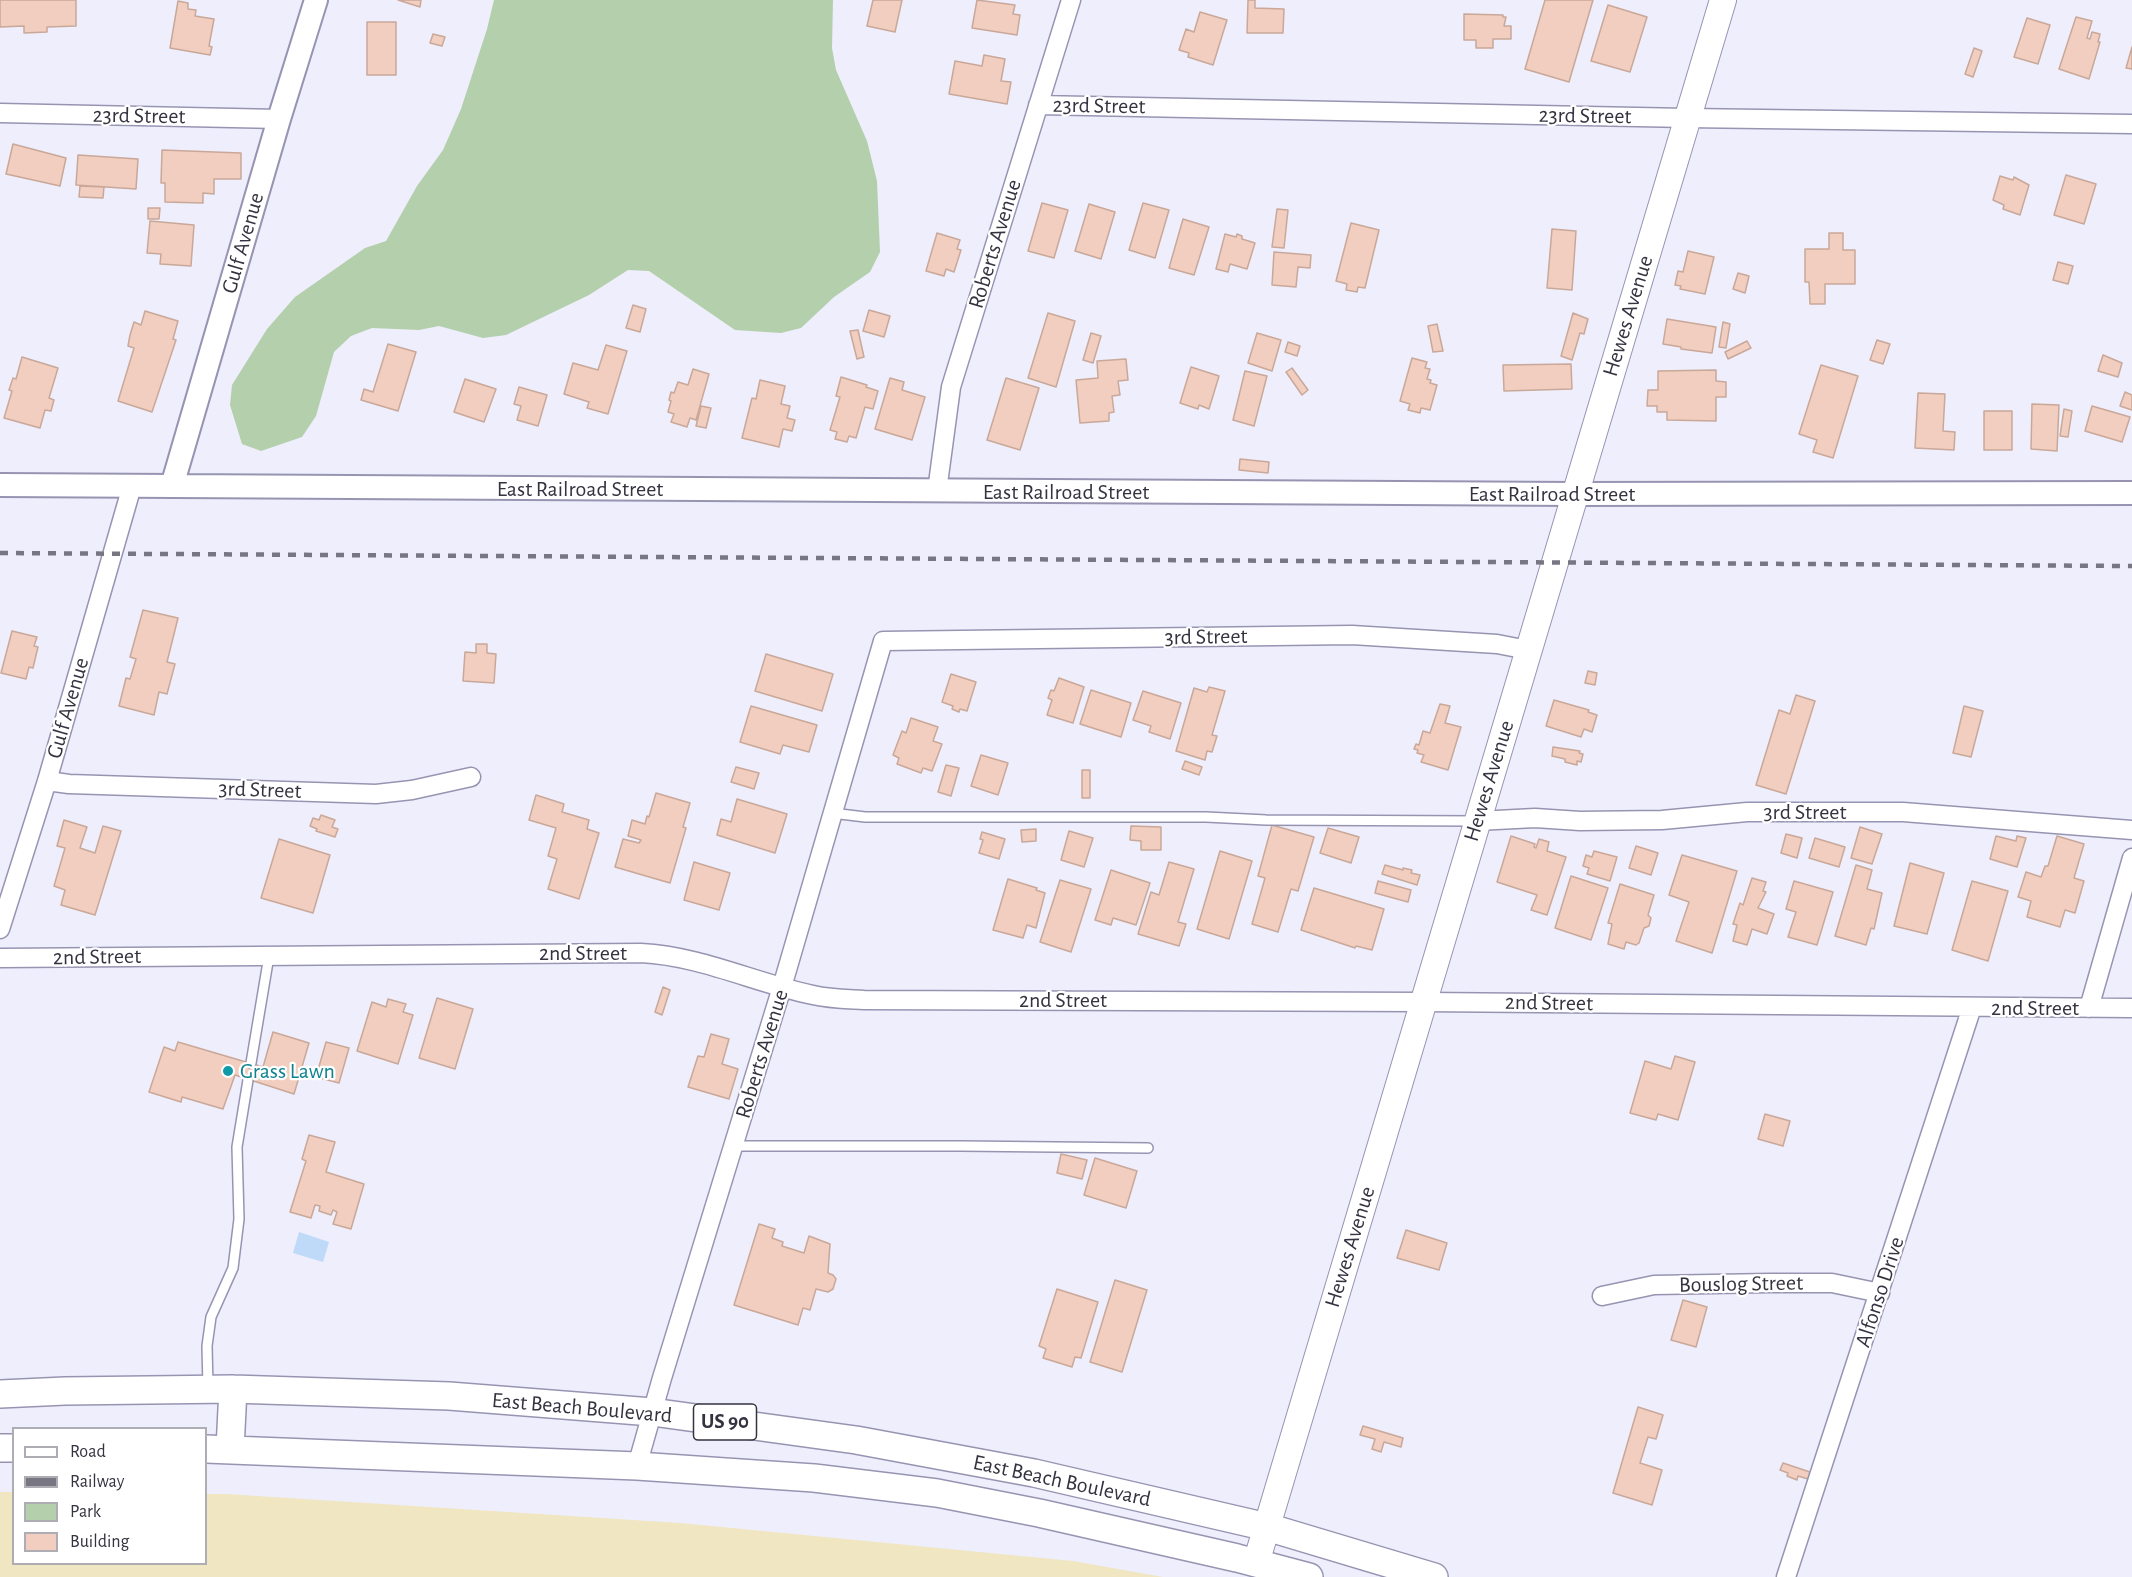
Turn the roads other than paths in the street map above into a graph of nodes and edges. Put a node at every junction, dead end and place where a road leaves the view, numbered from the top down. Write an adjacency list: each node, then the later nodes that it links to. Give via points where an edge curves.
1 (316, 0): 6 (street, Gulf Avenue)
2 (1071, 0): 4 (street, Roberts Avenue)
3 (1723, 0): 7 (main road, Hewes Avenue)
4 (1038, 105): 7 (street, 23rd Street); 12 (street, Roberts Avenue, via 951,387)
5 (0, 113): 6 (street, 23rd Street)
6 (279, 118): 11 (street, Gulf Avenue)
7 (1687, 118): 8 (street, 23rd Street); 14 (main road, Hewes Avenue)
8 (2132, 124)
9 (0, 485): 10 (street, East Railroad Street)
10 (132, 486): 11 (street, East Railroad Street); 18 (street, Gulf Avenue)
11 (172, 486): 12 (street, East Railroad Street)
12 (937, 491): 14 (street, East Railroad Street)
13 (2132, 493): 14 (street, East Railroad Street)
14 (1574, 494): 16 (main road, Hewes Avenue)
15 (883, 641): 16 (street, 3rd Street, via 1352,635 1497,644); 19 (street, Roberts Avenue)
16 (1528, 650): 20 (main road, Hewes Avenue)
17 (471, 777): 18 (street, 3rd Street, via 376,794)
18 (47, 781): 23 (street, Gulf Avenue)
19 (832, 813): 20 (lane, via 865,817); 26 (street, Roberts Avenue)
20 (1477, 821): 21 (street, 3rd Street, via 1662,820 1747,812 1903,812); 27 (main road, Hewes Avenue)
21 (2132, 830)
22 (2132, 858): 29 (street)
23 (0, 928)
24 (269, 956): 25 (street, 2nd Street); 26 (street, 2nd Street, via 663,954); 31 (lane)
25 (0, 958)
26 (782, 987): 27 (street, 2nd Street, via 864,1000); 33 (street, Roberts Avenue)
27 (1423, 1002): 28 (street, 2nd Street); 42 (main road, Hewes Avenue)
28 (1972, 1007): 29 (street, 2nd Street); 35 (street, Alfonso Drive)
29 (2089, 1008): 30 (street, 2nd Street)
30 (2132, 1008)
31 (251, 1063)
32 (248, 1080): 37 (lane, via 237,1147 239,1220 233,1269 211,1317 207,1346)
33 (734, 1146): 34 (lane); 39 (street, Roberts Avenue)
34 (1148, 1148)
35 (1880, 1293): 36 (street, Bouslog Street, via 1832,1283 1770,1282 1654,1285); 46 (street, Alfonso Drive)
36 (1602, 1296)
37 (221, 1389): 38 (main road, East Beach Boulevard / US 90); 39 (main road, East Beach Boulevard / US 90, via 449,1396); 40 (main road)
38 (0, 1394)
39 (652, 1412): 41 (street, Roberts Avenue); 42 (main road, East Beach Boulevard / US 90, via 856,1440 1034,1473)
40 (218, 1449): 41 (main road, East Beach Boulevard / US 90)
41 (637, 1466): 43 (main road, East Beach Boulevard / US 90, via 814,1478 938,1493)
42 (1267, 1527): 43 (main road, Hewes Avenue); 45 (main road, East Beach Boulevard / US 90)
43 (1256, 1563): 44 (main road, East Beach Boulevard / US 90)
44 (1309, 1577)
45 (1434, 1577)
46 (1786, 1577)

